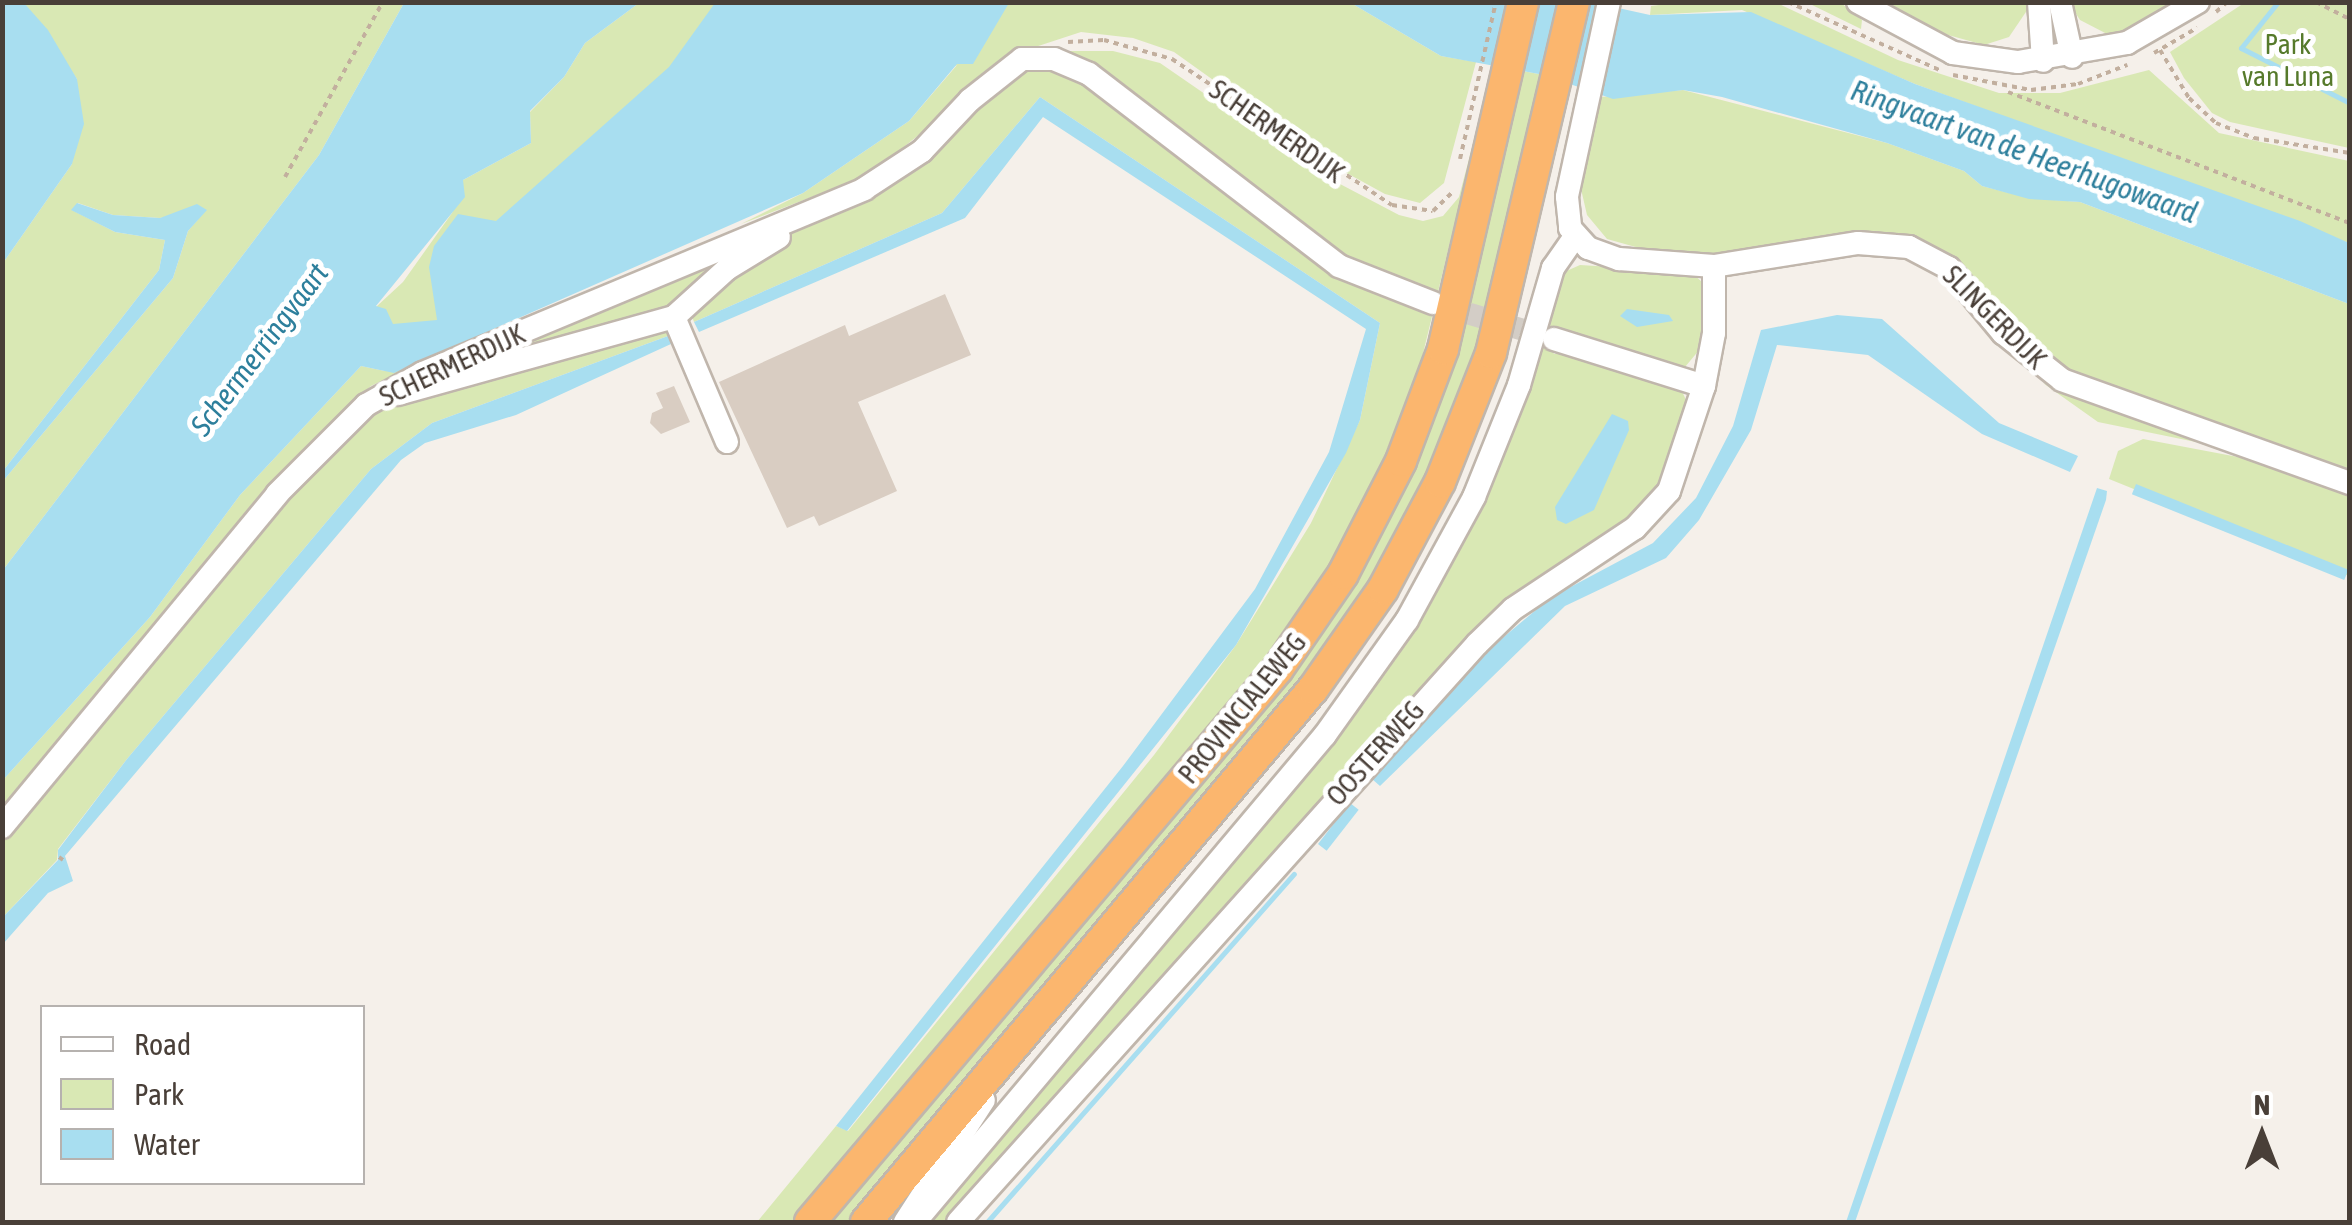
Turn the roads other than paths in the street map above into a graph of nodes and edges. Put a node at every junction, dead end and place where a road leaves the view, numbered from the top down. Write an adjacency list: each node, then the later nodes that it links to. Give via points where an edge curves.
1 (1523, 2): 22 (highway, PROVINCIALEWEG, via 1443,349 1402,462 1343,574 1278,669)
2 (1574, 2): 21 (highway, PROVINCIALEWEG, via 1491,353 1440,482 1384,589 1313,689)
3 (1609, 2): 11 (street, via 1566,206)
4 (1858, 2): 9 (street, via 1953,53)
5 (2040, 2): 9 (street)
6 (2060, 2): 8 (street)
7 (2198, 2): 8 (street, via 2145,36)
8 (2072, 57): 9 (street)
9 (2043, 61)
10 (838, 201): 13 (street, SCHERMERDIJK, via 922,151 970,100 1022,60 1054,58 1090,74 1339,266); 14 (street, via 727,269); 17 (street, SCHERMERDIJK, via 423,372)
11 (1575, 236): 12 (street, SLINGERDIJK, via 1619,259); 25 (street, via 1553,268 1510,411 1474,497 1397,634 1325,734)
12 (1714, 266): 16 (street, OOSTERWEG, via 1714,332); 19 (street, SLINGERDIJK, via 1858,242 1909,247 1949,268 2003,332 2062,380)
13 (1433, 303)
14 (674, 318): 17 (street); 18 (street)
15 (1554, 339): 16 (street)
16 (1704, 386): 26 (street, OOSTERWEG, via 1682,465 1652,511 1513,609 1477,644)
17 (379, 397): 20 (street, SCHERMERDIJK, via 350,417 278,494)
18 (727, 442)
19 (2350, 483)
20 (2, 827)
21 (1001, 1061): 23 (highway, PROVINCIALEWEG); 24 (street, PROVINCIALEWEG, via 983,1102)
22 (810, 1222)
23 (866, 1222)
24 (905, 1222)
25 (915, 1222)
26 (958, 1222)

